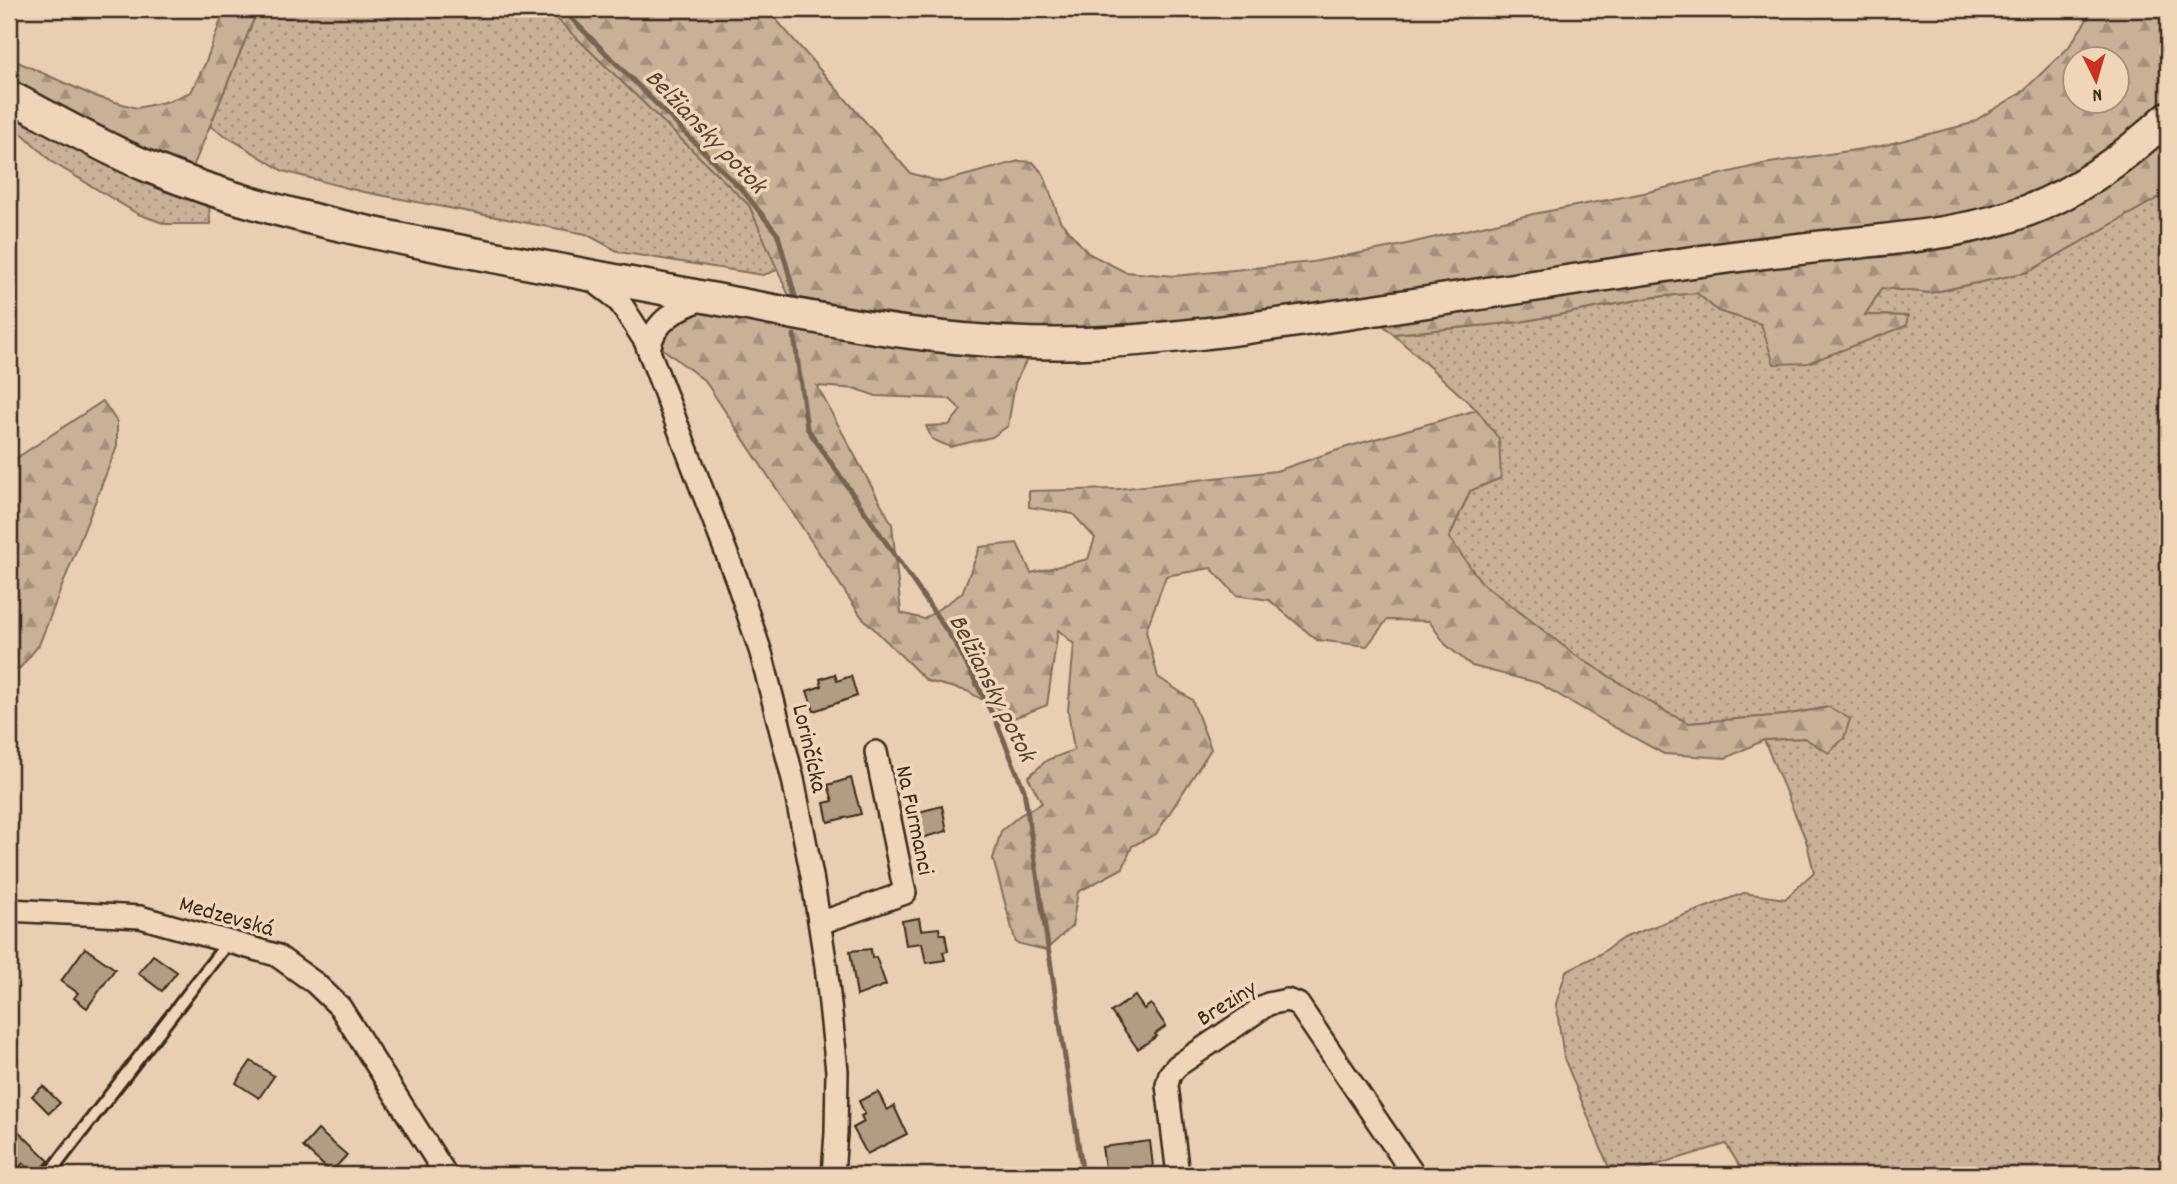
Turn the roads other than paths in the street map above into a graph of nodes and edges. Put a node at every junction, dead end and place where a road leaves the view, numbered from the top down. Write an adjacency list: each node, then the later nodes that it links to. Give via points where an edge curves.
1 (9, 96): 3 (main road, via 99,144 201,186 384,236)
2 (2168, 117): 5 (main road, via 2095,175 2035,208 2000,220 1924,235 1734,256 1241,329 1087,343 974,341)
3 (584, 275): 4 (main road); 6 (street, via 611,294)
4 (647, 286): 5 (main road); 6 (street, via 634,303); 7 (street)
5 (707, 297): 7 (street, via 676,311)
6 (633, 321): 7 (street)
7 (652, 341): 10 (street, Lorinčícka, via 665,397 761,653 793,779)
8 (876, 752): 10 (street, Na Furmanci, via 905,893)
9 (9, 910): 11 (street, Medzevská, via 140,917)
10 (820, 923): 14 (street, Lorinčícka, via 837,1071)
11 (228, 942): 12 (lane); 13 (street, Medzevská, via 276,955 340,1007)
12 (49, 1174)
13 (446, 1175)
14 (833, 1175)
15 (1178, 1175): 16 (street, Breziny, via 1168,1099 1170,1074 1268,1004 1287,1000 1298,1004)
16 (1414, 1175)

